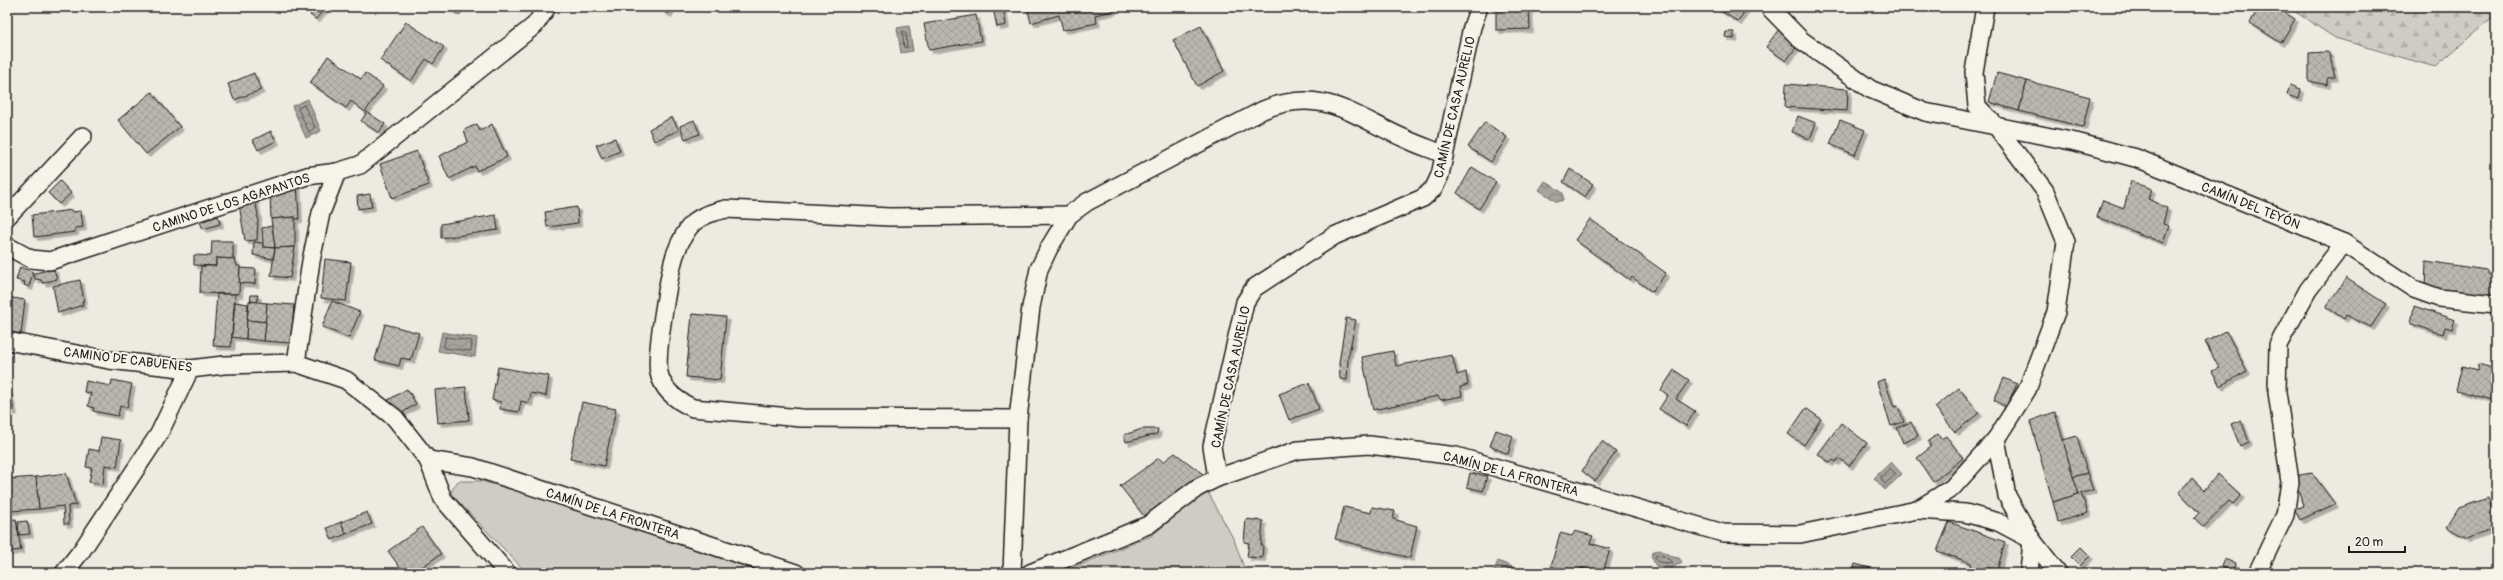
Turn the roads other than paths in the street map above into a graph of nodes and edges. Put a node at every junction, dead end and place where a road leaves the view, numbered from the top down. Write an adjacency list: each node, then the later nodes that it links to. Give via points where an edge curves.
1 (547, 7): 8 (street, CAMINO DE LOS AGAPANTOS, via 535,25 360,165)
2 (1479, 7): 7 (street, CAMÍN DE CASA AURELIO, via 1472,26)
3 (1770, 7): 5 (street, CAMÍN DEL TEYÓN, via 1801,40 1870,89 1925,112)
4 (1985, 7): 5 (street, via 1974,72 1977,106)
5 (1996, 126): 11 (street, CAMÍN DEL TEYÓN, via 2076,142 2139,159); 18 (street, via 2045,191 2066,242 2056,312 2027,390)
6 (83, 136): 10 (street)
7 (1443, 154): 9 (street, via 1406,140 1345,109 1308,99 1291,100 1263,110 1102,192); 20 (street, CAMÍN DE CASA AURELIO, via 1440,175 1434,188 1423,198 1334,236 1254,288 1245,302 1212,446)
8 (337, 172): 12 (street, CAMINO DE LOS AGAPANTOS, via 308,176 50,261 31,259); 15 (street, via 321,213 310,262)
9 (1069, 214): 17 (street, via 1039,269 1031,307); 17 (street, via 890,217 726,209 707,214 693,223 682,238 675,256 657,362 663,383 678,401 694,408 801,418)
10 (7, 217)
11 (2344, 243): 13 (street, CAMÍN DEL TEYÓN, via 2421,291 2439,298); 30 (street, via 2308,290 2278,345 2277,392 2290,482 2285,515)
12 (7, 246)
13 (2496, 304)
14 (7, 341): 16 (street, CAMINO DE CABUEÑES, via 109,360)
15 (296, 363): 16 (street, CAMINO DE CABUEÑES, via 224,365); 19 (street, CAMINO DE CABUEÑES, via 346,380 395,418)
16 (190, 369): 23 (street, via 159,434)
17 (1018, 419): 26 (street)
18 (1996, 439): 21 (street, via 1952,488); 22 (street, via 2007,496)
19 (428, 460): 24 (street, CAMINO DE CABUEÑES, via 443,499); 25 (street, CAMÍN DE LA FRONTERA, via 472,467)
20 (1217, 478): 21 (street, CAMÍN DE LA FRONTERA, via 1298,450 1369,445 1456,456 1722,533 1800,534); 27 (street, CAMÍN DE LA FRONTERA, via 1197,488 1148,525)
21 (1918, 510): 22 (street, via 1966,513 1998,522)
22 (2032, 540): 28 (street); 29 (street)
23 (64, 573)
24 (507, 573)
25 (796, 573)
26 (1012, 573)
27 (1030, 573)
28 (2029, 573)
29 (2058, 573)
30 (2257, 573)

